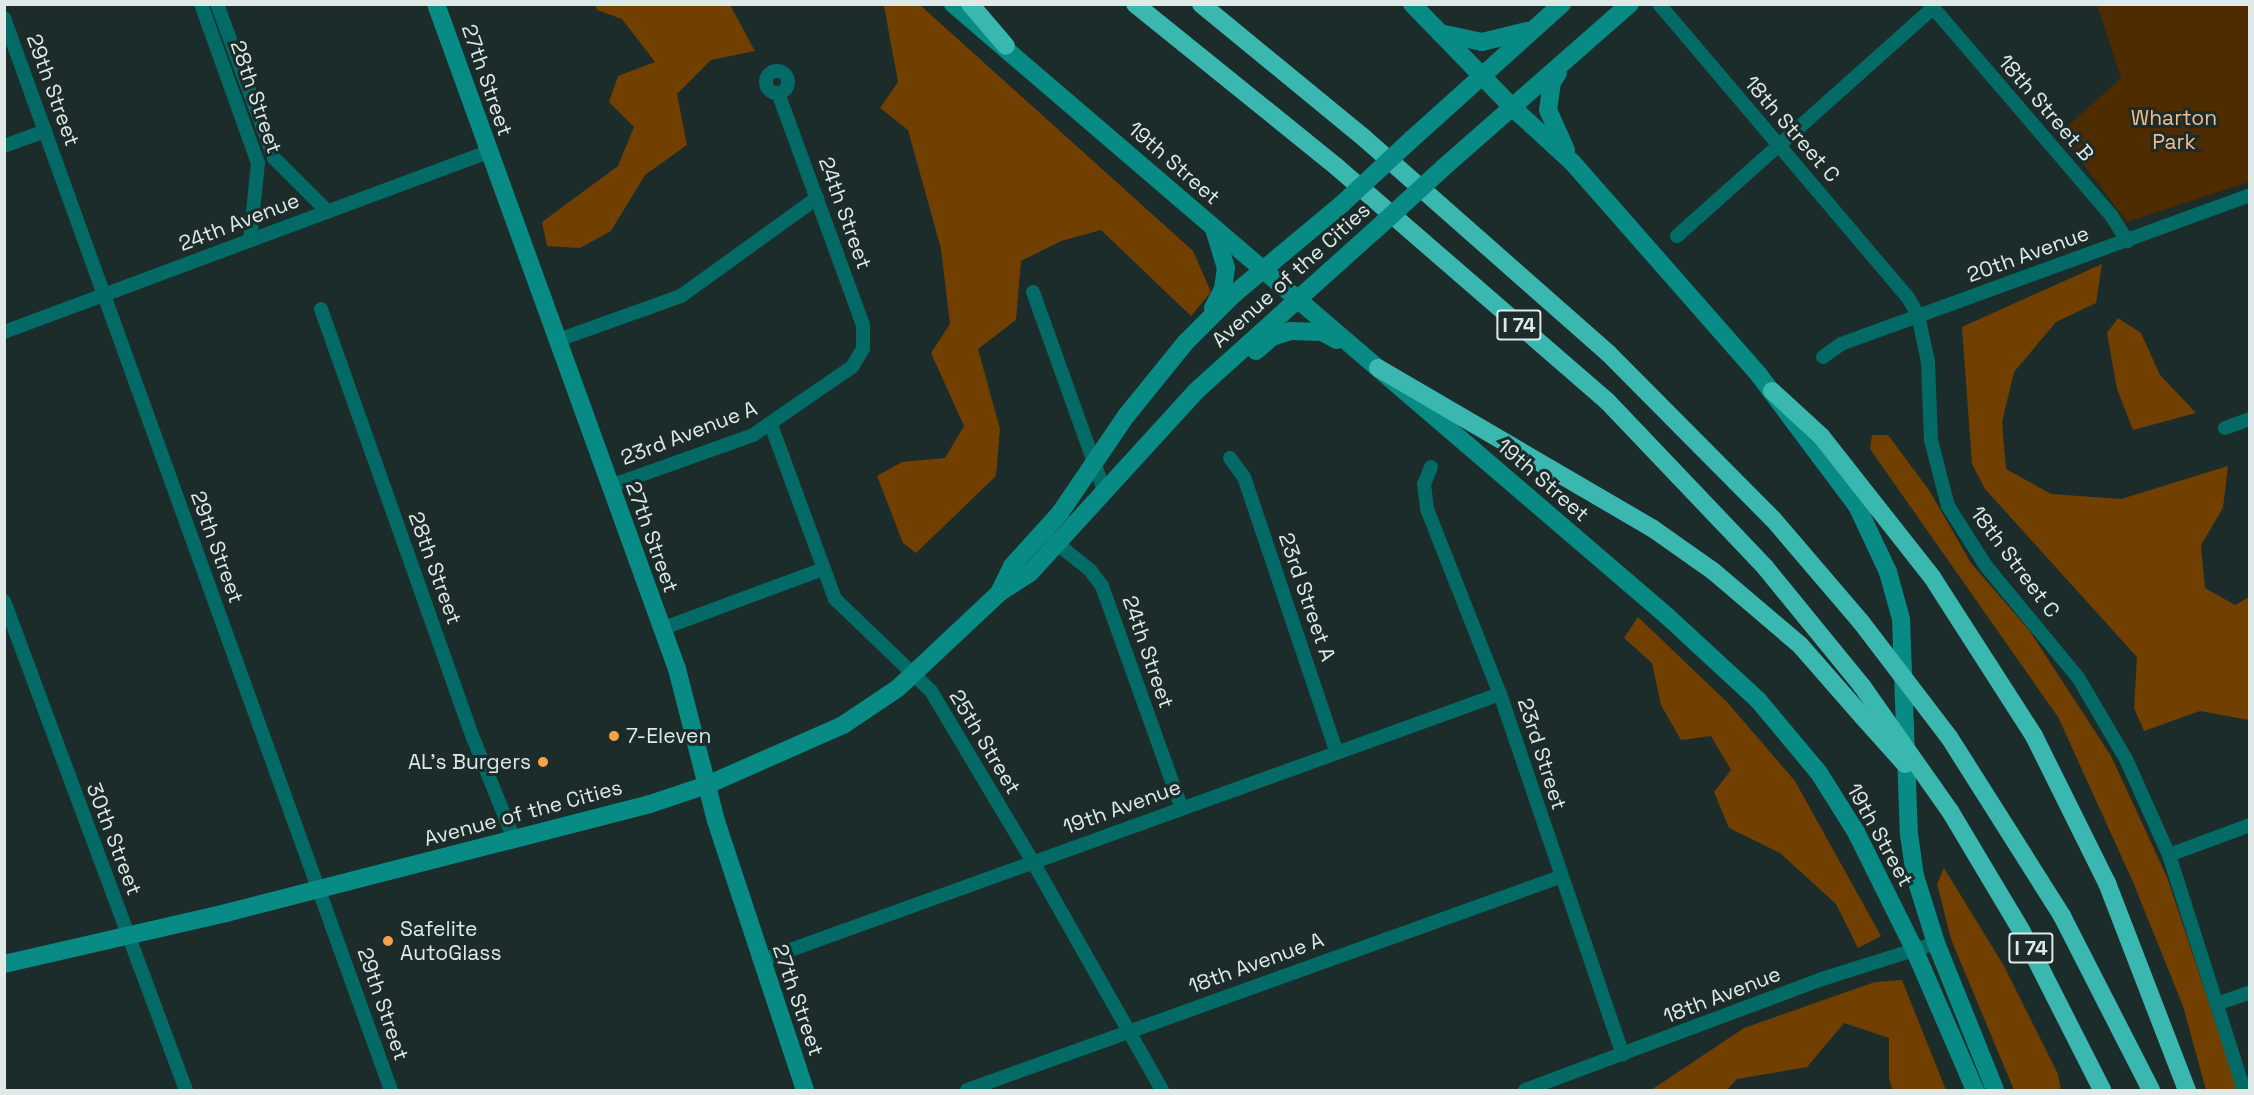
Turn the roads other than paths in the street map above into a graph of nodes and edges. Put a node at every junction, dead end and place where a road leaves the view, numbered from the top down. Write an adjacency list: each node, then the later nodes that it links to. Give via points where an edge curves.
1 (201, 4): 31 (street, 28th Street, via 258,164)
2 (217, 4): 28 (street, 28th Street, via 274,158)
3 (436, 4): 24 (main road, 27th Street)
4 (953, 4): 16 (main road, 19th Street)
5 (970, 4): 16 (highway)
6 (1135, 4): 64 (highway, I 74, bridge, via 1338,168 1607,401 1765,567 1862,686)
7 (1201, 4): 89 (highway, I 74, bridge, via 1363,136 1608,353 1766,510 1861,622 1949,737 2062,916)
8 (1412, 4): 15 (main road, 19th Street)
9 (1562, 4): 14 (main road, Avenue of the Cities)
10 (1630, 4): 17 (main road, Avenue of the Cities)
11 (1659, 4): 22 (street, 18th Street C)
12 (1932, 7): 22 (street); 32 (street, 18th Street B, via 2110,215)
13 (4, 18): 21 (street, 29th Street)
14 (1537, 26): 15 (main road, via 1492,42); 18 (main road, Avenue of the Cities)
15 (1439, 33): 18 (main road, 19th Street)
16 (1006, 46): 29 (main road, 19th Street)
17 (1570, 57): 20 (main road, Avenue of the Cities); 25 (main road, via 1552,82 1548,110)
18 (1482, 76): 20 (main road, 19th Street); 33 (main road, Avenue of the Cities, bridge)
19 (777, 93): 27 (street, 24th Street)
20 (1513, 108): 25 (main road, 19th Street); 36 (main road, Avenue of the Cities, bridge)
21 (45, 131): 23 (street); 35 (street, 29th Street)
22 (1777, 143): 30 (street); 38 (street, 18th Street C, via 1907,296)
23 (4, 146)
24 (488, 152): 28 (street, 24th Avenue); 41 (main road, 27th Street)
25 (1572, 162): 46 (main road, 19th Street)
26 (2250, 195): 32 (street, 20th Avenue)
27 (817, 198): 41 (street, via 681,296); 42 (street, 24th Street, via 863,325)
28 (327, 211): 31 (street, 24th Avenue)
29 (1213, 228): 33 (main road, 19th Street); 39 (main road, via 1226,268 1218,300)
30 (1677, 236)
31 (250, 241): 35 (street, 24th Avenue)
32 (2127, 241): 38 (street, 20th Avenue)
33 (1264, 270): 36 (main road, 19th Street); 39 (main road, Avenue of the Cities)
34 (1033, 291): 51 (street)
35 (105, 295): 40 (street, 24th Avenue); 70 (street, 29th Street)
36 (1298, 299): 43 (main road, 19th Street); 54 (main road, Avenue of the Cities, via 1195,392)
37 (321, 309): 66 (street, 28th Street, via 474,740)
38 (1918, 315): 44 (street, 20th Avenue, via 1841,344); 67 (street, 18th Street C, via 1928,362 1932,440 1948,506 1986,566 2099,708)
39 (1199, 329): 51 (main road, Avenue of the Cities, via 1149,386)
40 (4, 332)
41 (558, 339): 53 (main road, 27th Street)
42 (863, 349): 48 (street, 23rd Avenue A, via 852,367)
43 (1360, 352): 45 (main road, 19th Street); 54 (main road, via 1322,332 1290,331 1272,338)
44 (1823, 357)
45 (1378, 368): 64 (highway, bridge, via 1653,528 1713,571 1800,645); 73 (main road, 19th Street, via 1683,630 1758,700 1831,791 1869,855)
46 (1772, 391): 72 (main road, 19th Street, via 1847,488 1888,572 1903,641 1911,854); 90 (highway, via 1821,436 1932,577 2034,736 2107,883)
47 (2250, 419): 49 (street)
48 (771, 425): 53 (street, 23rd Avenue A); 56 (street, 25th Street)
49 (2225, 428)
50 (1230, 458): 61 (street, 23rd Street A, via 1244,477)
51 (1095, 465): 54 (street); 55 (main road, Avenue of the Cities)
52 (1431, 467): 60 (street, 23rd Street, via 1425,484 1427,509)
53 (610, 486): 58 (main road, 27th Street)
54 (1104, 490): 55 (main road, Avenue of the Cities)
55 (1050, 538): 59 (main road, Avenue of the Cities, via 1012,566 999,593); 63 (street, 24th Street, via 1090,570 1102,586)
56 (823, 569): 58 (street); 59 (street, 25th Street, via 842,609)
57 (4, 602): 71 (street, 30th Street)
58 (661, 629): 62 (main road, 27th Street, via 685,695)
59 (916, 673): 62 (main road, Avenue of the Cities, via 843,725); 68 (street, 25th Street)
60 (1500, 694): 61 (street, 19th Avenue); 69 (street, 23rd Street)
61 (1337, 753): 63 (street, 19th Avenue)
62 (707, 785): 66 (main road, Avenue of the Cities); 74 (main road, 27th Street)
63 (1181, 807): 68 (street, 19th Avenue)
64 (1950, 811): 88 (highway, I 74, via 2002,894)
65 (2250, 825): 67 (street)
66 (514, 839): 70 (main road, Avenue of the Cities)
67 (2169, 855): 77 (street, 18th Street C)
68 (1033, 862): 74 (street, 19th Avenue); 78 (street, 25th Street)
69 (1560, 877): 78 (street, 18th Avenue A); 79 (street, 23rd Street)
70 (320, 888): 71 (main road, Avenue of the Cities); 81 (street, 29th Street)
71 (130, 934): 75 (main road, Avenue of the Cities); 80 (street, 30th Street)
72 (1936, 943): 73 (street, 18th Avenue); 87 (main road, 19th Street)
73 (1914, 949): 79 (street, 18th Avenue); 86 (main road, 19th Street)
74 (760, 961): 82 (main road, 27th Street)
75 (4, 964)
76 (2250, 992): 77 (street)
77 (2216, 1004): 91 (street, 18th Street C)
78 (1128, 1032): 83 (street, 18th Avenue A); 84 (street, 25th Street)
79 (1623, 1055): 85 (street, 18th Avenue)
80 (186, 1090)
81 (391, 1090)
82 (805, 1090)
83 (967, 1090)
84 (1162, 1090)
85 (1525, 1090)
86 (1975, 1090)
87 (1995, 1090)
88 (2102, 1090)
89 (2151, 1090)
90 (2187, 1090)
91 (2244, 1090)

